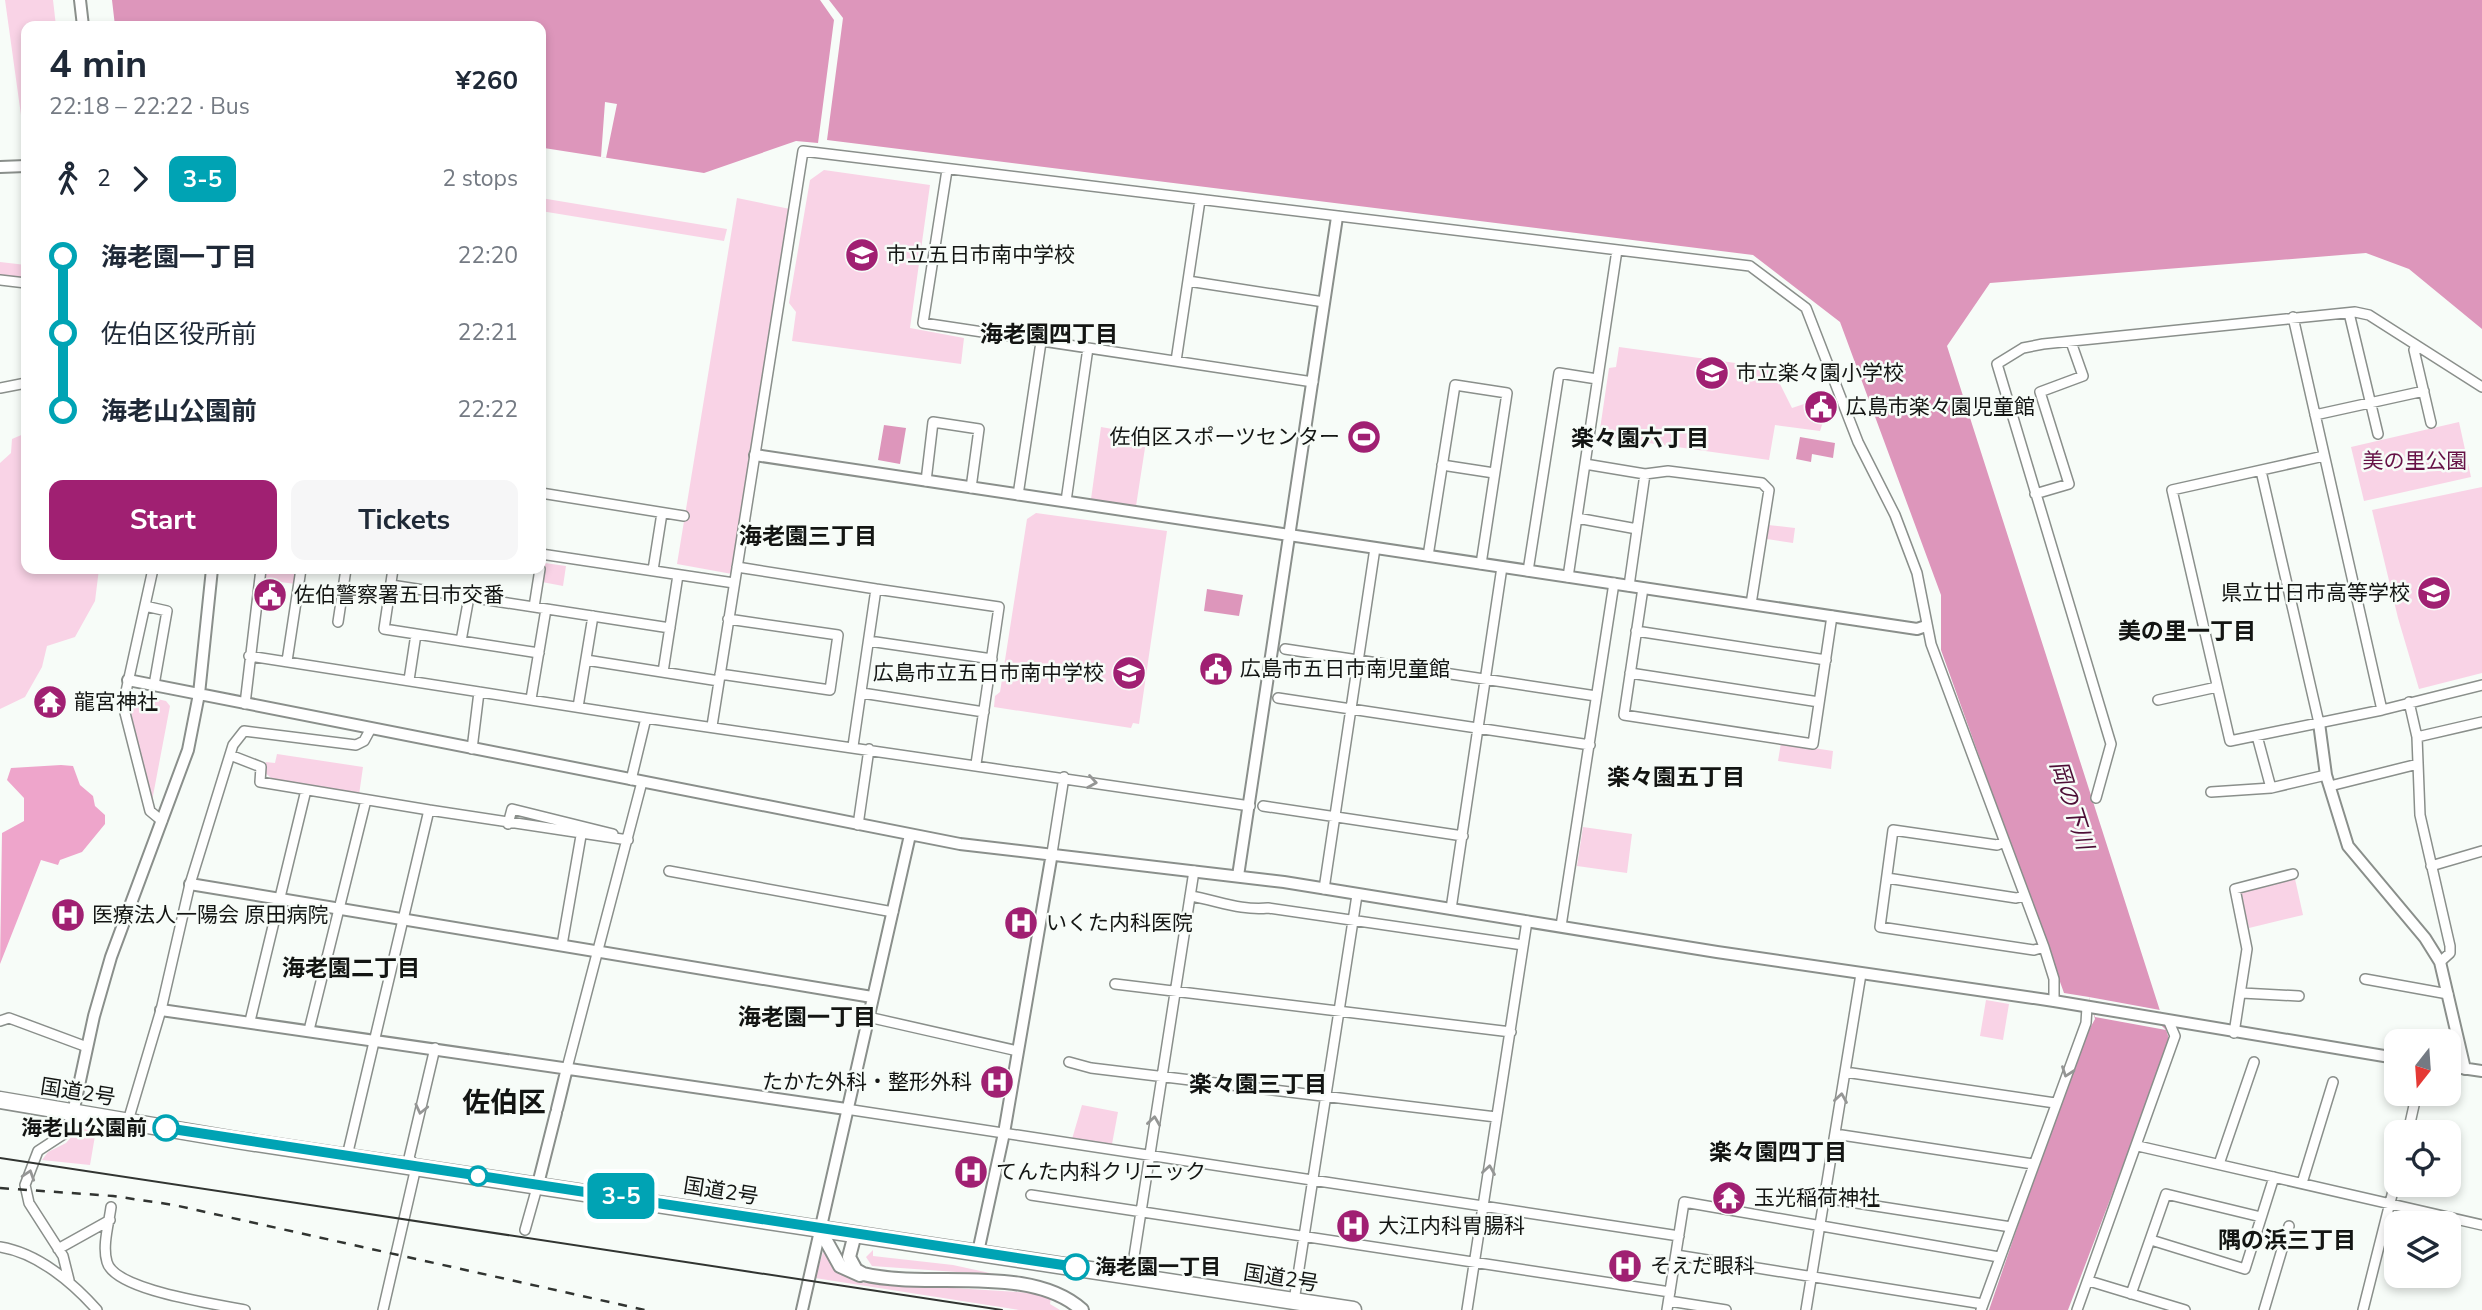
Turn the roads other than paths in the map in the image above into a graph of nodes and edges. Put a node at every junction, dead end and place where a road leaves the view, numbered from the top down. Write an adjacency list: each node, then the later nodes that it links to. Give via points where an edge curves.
1 (80, 0): 2 (street)
2 (82, 21)
3 (21, 166): 4 (street)
4 (0, 167)
5 (947, 170): 6 (street); 15 (street, via 923,324); 30 (street, via 803,151)
6 (1200, 200): 7 (street); 10 (street)
7 (1337, 217): 8 (street); 12 (street)
8 (1617, 250): 20 (street); 80 (street, via 1750,266 1807,308 1858,442 1895,515 1917,573)
9 (0, 280): 11 (street)
10 (1188, 281): 12 (street); 19 (street)
11 (21, 282)
12 (1324, 302): 21 (street)
13 (2349, 313): 14 (street); 17 (street, via 2369,315); 26 (street)
14 (2293, 317): 16 (street); 27 (street)
15 (1041, 342): 18 (street); 40 (street)
16 (2071, 342): 41 (street, via 2083,376 2040,392 2069,484); 41 (street, via 2023,348 1997,364)
17 (2416, 345): 23 (street); 25 (street)
18 (1088, 348): 19 (street); 42 (street)
19 (1176, 361): 21 (street)
20 (1597, 379): 32 (street); 55 (street, via 1559,373)
21 (1313, 382): 47 (street)
22 (21, 384): 24 (street)
23 (2482, 387)
24 (0, 388)
25 (2424, 391): 26 (street); 28 (street)
26 (2370, 403): 27 (street); 29 (street)
27 (2315, 415): 31 (street)
28 (2431, 423)
29 (2378, 434)
30 (755, 455): 37 (street); 52 (street)
31 (2323, 456): 34 (street); 115 (street)
32 (1585, 464): 36 (street); 45 (street)
33 (1442, 465): 35 (street); 35 (street, via 1455,385 1507,393); 50 (street)
34 (2261, 471): 102 (street, via 2172,490); 119 (street)
35 (1494, 473): 51 (street)
36 (1645, 474): 46 (street); 72 (street, via 1668,471 1762,483 1769,490)
37 (926, 481): 38 (street); 38 (street, via 933,422 979,429)
38 (971, 488): 40 (street)
39 (546, 495): 43 (street)
40 (1018, 495): 42 (street)
41 (2035, 495): 138 (street, via 2111,744)
42 (1066, 501): 47 (street)
43 (662, 513): 44 (street); 54 (street)
44 (684, 516)
45 (1577, 518): 46 (street); 64 (street)
46 (1637, 529): 68 (street)
47 (1289, 535): 48 (street); 140 (street)
48 (1375, 548): 50 (street); 91 (street)
49 (546, 555): 54 (street)
50 (1428, 556): 51 (street)
51 (1480, 564): 53 (street)
52 (737, 567): 65 (street); 70 (street)
53 (1502, 567): 55 (street); 97 (street)
54 (653, 570): 63 (street)
55 (1528, 571): 64 (street)
56 (152, 574): 73 (street)
57 (212, 574): 104 (street)
58 (260, 574): 88 (street)
59 (300, 574): 93 (street)
60 (345, 574): 79 (street)
61 (392, 574): 67 (street)
62 (540, 574): 74 (street)
63 (678, 575): 65 (street); 81 (street)
64 (1568, 577): 66 (street)
65 (734, 583): 78 (street)
66 (1614, 583): 68 (street); 106 (street)
67 (391, 585): 71 (street); 83 (street, via 384,629)
68 (1629, 586): 69 (street)
69 (1643, 588): 72 (street); 82 (street)
70 (876, 589): 85 (street); 89 (street, via 999,607)
71 (468, 597): 74 (street); 84 (street)
72 (1751, 604): 77 (street)
73 (145, 606): 98 (street); 100 (street, via 167,611)
74 (534, 607): 75 (street)
75 (546, 608): 76 (street); 87 (street)
76 (593, 616): 81 (street); 90 (street)
77 (1832, 616): 80 (street, via 1917,629); 92 (street)
78 (728, 619): 96 (street); 96 (street, via 838,635 830,690)
79 (338, 622)
80 (1926, 626): 151 (street)
81 (670, 628): 94 (street)
82 (1636, 631): 92 (street); 95 (street)
83 (416, 634): 84 (street); 99 (street)
84 (461, 641): 87 (street)
85 (869, 642): 89 (street); 105 (street)
86 (1285, 649): 91 (street)
87 (539, 653): 108 (street)
88 (249, 656): 93 (street); 112 (street)
89 (992, 659): 116 (street)
90 (586, 660): 94 (street); 113 (street)
91 (1358, 660): 97 (street); 114 (street)
92 (1826, 660): 110 (street)
93 (287, 662): 99 (street)
94 (663, 672): 96 (street)
95 (1630, 673): 110 (street); 110 (street, via 1624,715 1813,744)
96 (719, 677): 120 (street)
97 (1486, 679): 106 (street); 121 (street)
98 (128, 680): 100 (street); 144 (street, via 123,705 139,772 150,811)
99 (409, 680): 103 (street)
100 (153, 685): 104 (street)
101 (2482, 685): 111 (street)
102 (2217, 687): 109 (street); 123 (street, via 2230,741)
103 (479, 692): 108 (street); 128 (street)
104 (200, 694): 112 (street); 144 (street, via 188,751)
105 (862, 694): 116 (street); 126 (street)
106 (1596, 696): 125 (street)
107 (1278, 698): 114 (street)
108 (531, 699): 113 (street)
109 (2158, 700)
110 (1819, 702)
111 (2409, 702): 115 (street); 124 (street)
112 (245, 704): 122 (street)
113 (578, 707): 117 (street)
114 (1351, 710): 121 (street); 143 (street)
115 (2382, 710): 119 (street)
116 (984, 712): 130 (street)
117 (646, 718): 120 (street); 134 (street)
118 (2482, 722): 124 (street)
119 (2319, 723): 123 (street); 133 (street)
120 (712, 726): 126 (street)
121 (1479, 729): 125 (street); 149 (street)
122 (370, 730): 128 (street); 129 (street, via 356,745 244,731)
123 (2258, 736): 135 (street)
124 (2417, 737): 131 (street)
125 (1590, 745): 172 (street)
126 (853, 746): 127 (street)
127 (869, 749): 130 (street); 146 (street)
128 (472, 750): 134 (street)
129 (230, 755): 136 (street, via 261,767 260,782); 160 (street)
130 (976, 764): 132 (street)
131 (2418, 764): 133 (street); 154 (street, via 2420,815)
132 (1064, 778): 140 (street, one-way to 140); 153 (street)
133 (2328, 780): 135 (street); 177 (street, via 2347,846)
134 (636, 781): 146 (street); 150 (street)
135 (2271, 788): 137 (street)
136 (306, 790): 139 (street); 165 (street)
137 (2211, 792)
138 (2096, 798)
139 (366, 800): 142 (street); 166 (street)
140 (1250, 806): 158 (street)
141 (1263, 807): 143 (street)
142 (429, 810): 145 (street); 169 (street)
143 (1335, 817): 149 (street); 161 (street)
144 (162, 821): 198 (street, via 111,957)
145 (508, 824): 147 (street); 147 (street, via 512,809)
146 (858, 825): 148 (street)
147 (582, 830): 150 (street); 173 (street)
148 (910, 835): 153 (street, via 1031,855); 168 (street)
149 (1463, 836): 167 (street)
150 (628, 839): 176 (street)
151 (2004, 842): 159 (street, via 1997,845 1894,830); 164 (street)
152 (2482, 851): 154 (street)
153 (1052, 853): 156 (street); 200 (street)
154 (2431, 866): 177 (street, via 2451,946)
155 (670, 871): 168 (street)
156 (1194, 871): 158 (street); 163 (street)
157 (2293, 874): 182 (street, via 2235,889 2247,949)
158 (1238, 876): 161 (street)
159 (1886, 878): 164 (street); 175 (street, via 1880,927 2034,950)
160 (190, 884): 165 (street); 188 (street)
161 (1324, 889): 162 (street)
162 (1357, 895): 167 (street); 170 (street)
163 (1190, 896): 170 (street); 181 (street)
164 (2024, 896): 175 (street)
165 (282, 899): 166 (street); 192 (street)
166 (339, 909): 169 (street); 194 (street)
167 (1451, 909): 171 (street)
168 (892, 912): 185 (street)
169 (404, 919): 173 (street); 197 (street)
170 (1353, 921): 174 (street); 189 (street)
171 (1527, 921): 172 (street); 174 (street)
172 (1561, 926): 178 (street)
173 (562, 945): 176 (street)
174 (1522, 945): 195 (street)
175 (2044, 947): 186 (street, via 2054,979)
176 (600, 951): 185 (street); 204 (street)
177 (2440, 962): 183 (street)
178 (1861, 974): 186 (street); 208 (street)
179 (2365, 979): 183 (street)
180 (1115, 984): 181 (street)
181 (1175, 990): 189 (street); 209 (street)
182 (2242, 993): 184 (street); 196 (street)
183 (2448, 994): 206 (street)
184 (2299, 996)
185 (872, 997): 190 (street)
186 (2054, 1001): 187 (street)
187 (2090, 1008): 193 (street); 213 (street, one-way to 213)
188 (161, 1010): 192 (street); 217 (street)
189 (1339, 1010): 195 (street); 211 (street)
190 (867, 1017): 200 (street); 214 (street)
191 (0, 1021): 198 (street, via 9,1018)
192 (250, 1021): 194 (street)
193 (2167, 1022): 196 (street); 220 (street, via 2175,1036)
194 (309, 1030): 197 (street)
195 (1511, 1032): 216 (street)
196 (2234, 1033): 201 (street)
197 (375, 1040): 199 (street); 222 (street)
198 (87, 1047): 215 (street)
199 (435, 1048): 204 (street); 225 (street, one-way to 225, via 410,1158)
200 (1018, 1051): 218 (street)
201 (2384, 1056)
202 (1069, 1062): 209 (street)
203 (2254, 1062): 224 (street)
204 (568, 1068): 214 (street); 229 (street)
205 (2461, 1068): 206 (street)
206 (2465, 1069): 207 (street)
207 (2482, 1071)
208 (1845, 1072): 213 (street); 219 (street, one-way to 208)
209 (1161, 1076): 211 (street); 221 (street, one-way to 209)
210 (2333, 1082): 228 (street)
211 (1325, 1096): 216 (street); 227 (street)
212 (0, 1100): 215 (highway, 国道2号)
213 (2055, 1103): 223 (street)
214 (846, 1109): 218 (street); 245 (street)
215 (73, 1113): 217 (highway, 国道2号); 236 (street, one-way to 215, via 25,1185 36,1154 64,1134)
216 (1496, 1117): 235 (street, one-way to 216)
217 (128, 1121): 222 (highway, 国道2号)
218 (1004, 1133): 221 (street); 253 (street)
219 (1835, 1134): 223 (street); 232 (street)
220 (2138, 1146): 224 (street); 261 (street)
221 (1150, 1154): 227 (street); 238 (street)
222 (347, 1156): 225 (highway, 国道2号)
223 (2033, 1164): 244 (street)
224 (2220, 1164): 226 (street)
225 (416, 1167): 229 (highway, 国道2号); 268 (street)
226 (2274, 1177): 228 (street); 239 (street)
227 (1313, 1179): 235 (street); 249 (street)
228 (2302, 1183): 234 (street)
229 (538, 1184): 245 (highway, 国道2号); 246 (street)
230 (1031, 1195): 238 (street)
231 (2392, 1197): 234 (street)
232 (1824, 1198): 242 (street); 244 (street)
233 (41, 1201): 236 (street)
234 (2390, 1203): 241 (street); 278 (street)
235 (1483, 1205): 248 (street); 256 (street)
236 (32, 1207): 252 (street)
237 (111, 1207): 240 (street)
238 (1140, 1213): 249 (street); 258 (street)
239 (2261, 1217): 250 (street, via 2166,1194); 250 (street, via 2245,1269)
240 (110, 1220): 252 (street); 267 (street, via 106,1260 120,1276 177,1296)
241 (2482, 1225)
242 (1819, 1226): 248 (street, via 1684,1202); 255 (street); 259 (street)
243 (2289, 1226): 277 (street)
244 (2011, 1227): 255 (street)
245 (819, 1228): 247 (highway, 国道2号); 257 (main road, via 840,1266 853,1274); 269 (street)
246 (525, 1230)
247 (855, 1234): 253 (highway, 国道2号); 257 (main road, via 849,1257 856,1270)
248 (1679, 1236): 254 (street)
249 (1304, 1238): 256 (street); 263 (street)
250 (2151, 1240): 262 (street)
251 (0, 1247): 260 (street)
252 (58, 1249): 260 (street)
253 (978, 1252): 258 (highway, 国道2号)
254 (1676, 1255): 259 (street); 264 (street)
255 (1999, 1257): 265 (street)
256 (1475, 1263): 264 (street); 272 (street)
257 (871, 1276): 270 (main road, via 1022,1284 1059,1293)
258 (1131, 1276): 263 (highway, 国道2号)
259 (1812, 1276): 265 (street); 274 (street)
260 (69, 1280): 266 (street)
261 (2089, 1281): 262 (street); 275 (street)
262 (2131, 1294): 276 (street)
263 (1294, 1301): 271 (highway, 国道2号)
264 (1669, 1301): 273 (street)
265 (1982, 1307)
266 (97, 1310)
267 (241, 1310)
268 (383, 1310)
269 (802, 1310)
270 (1082, 1310)
271 (1353, 1310)
272 (1467, 1310)
273 (1726, 1310)
274 (1807, 1310)
275 (2077, 1310)
276 (2185, 1310)
277 (2264, 1310)
278 (2363, 1310)

